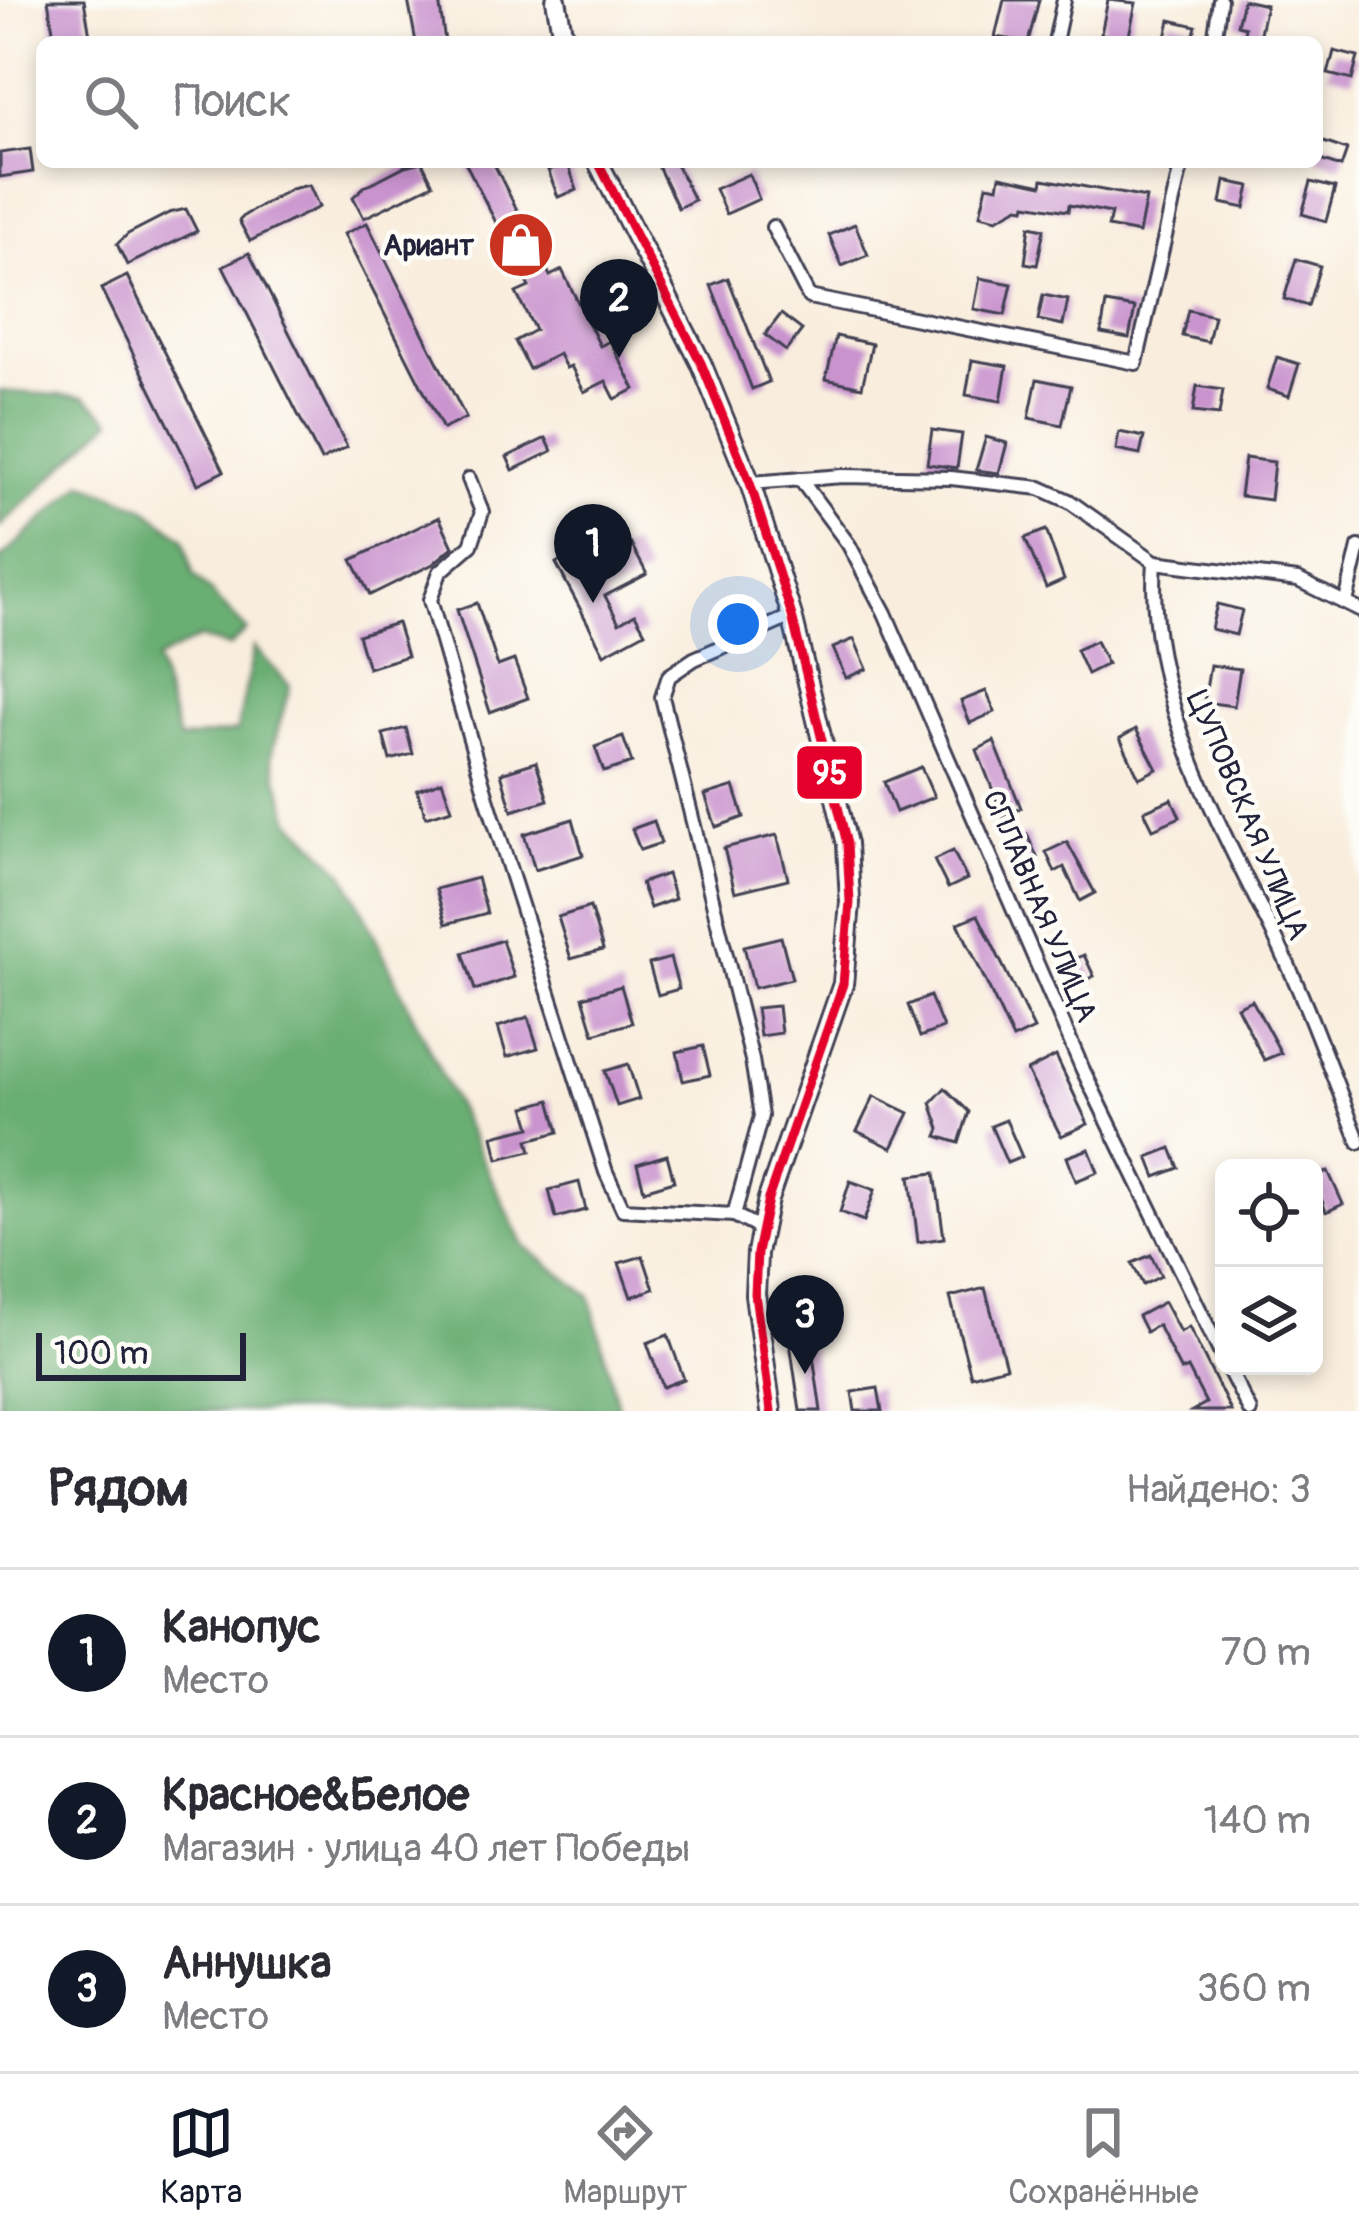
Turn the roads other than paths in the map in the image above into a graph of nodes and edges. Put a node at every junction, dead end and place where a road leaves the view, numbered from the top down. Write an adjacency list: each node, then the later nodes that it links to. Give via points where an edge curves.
1 (556, 0): 4 (main road)
2 (1064, 0): 5 (street)
3 (1220, 0): 6 (street)
4 (563, 36)
5 (1056, 36)
6 (1215, 36)
7 (601, 168): 12 (main road, via 701,362)
8 (1180, 168): 9 (street, via 1136,364 809,297)
9 (773, 227)
10 (469, 479): 19 (street, via 482,512 471,545 440,572 430,600 606,1172 622,1209)
11 (800, 479): 12 (street); 14 (street, via 951,478 1040,488); 21 (street, СПЛАВНАЯ УЛИЦА, via 849,545 885,613 1083,1070)
12 (750, 483): 17 (main road)
13 (1359, 547): 15 (street)
14 (1155, 562): 15 (street, via 1298,580); 18 (street, ЦУПОВСКАЯ УЛИЦА, via 1151,605 1170,700)
15 (1346, 602): 16 (street)
16 (1359, 610)
17 (792, 616): 19 (street, via 694,659 669,676 662,697 761,1116); 20 (main road, via 847,844 849,944 843,984)
18 (1359, 1142)
19 (734, 1215): 20 (street)
20 (761, 1228): 23 (main road, via 755,1294)
21 (1215, 1342)
22 (1231, 1375): 24 (street, СПЛАВНАЯ УЛИЦА)
23 (771, 1411)
24 (1250, 1411)

